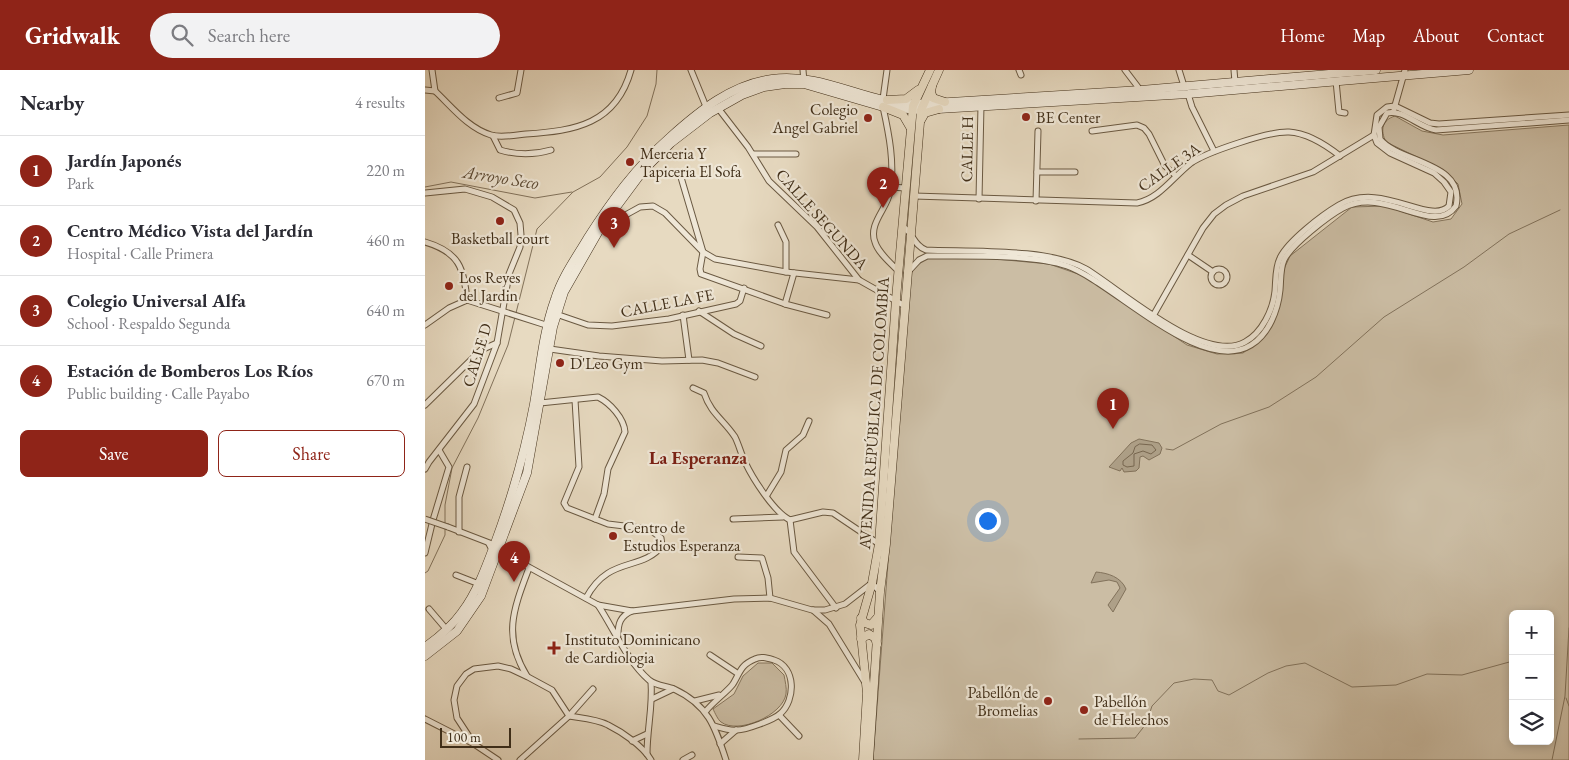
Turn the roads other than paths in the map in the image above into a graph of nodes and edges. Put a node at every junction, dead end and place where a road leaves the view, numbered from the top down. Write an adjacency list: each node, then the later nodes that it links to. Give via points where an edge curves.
1 (432, 70): 22 (street)
2 (521, 70): 25 (street, via 517,93)
3 (631, 70): 42 (street, via 618,99 587,124 542,133)
4 (691, 70): 32 (street)
5 (887, 70): 26 (street)
6 (931, 70): 19 (main road, AVENIDA REPÚBLICA DE COLOMBIA)
7 (939, 70): 19 (main road, AVENIDA REPÚBLICA DE COLOMBIA)
8 (1125, 70): 23 (street)
9 (1179, 70): 20 (street)
10 (1234, 70): 18 (street)
11 (1365, 70): 12 (main road); 14 (main road)
12 (1376, 70)
13 (1469, 70): 15 (main road)
14 (1305, 73): 18 (main road)
15 (1404, 73): 17 (main road); 29 (street)
16 (804, 78): 26 (main road); 31 (main road, via 764,87); 32 (main road, via 771,79 749,84 727,94)
17 (1336, 81): 24 (main road); 34 (street, via 1339,112)
18 (1235, 82): 20 (main road)
19 (928, 83): 26 (main road, via 906,99); 28 (main road, via 931,95); 30 (main road, AVENIDA REPÚBLICA DE COLOMBIA)
20 (1184, 86): 23 (main road)
21 (425, 90): 22 (street)
22 (435, 90): 42 (street, via 474,128)
23 (1141, 93): 24 (main road); 27 (main road)
24 (1188, 94): 45 (street)
25 (499, 98)
26 (884, 102): 30 (main road); 38 (main road, via 903,114); 53 (street)
27 (981, 103): 28 (main road); 57 (street, CALLE H)
28 (942, 106): 30 (main road); 37 (main road, via 925,113)
29 (1395, 106): 33 (street); 35 (street, via 1439,124); 41 (street, via 1387,107 1377,116)
30 (918, 107): 37 (main road, AVENIDA REPÚBLICA DE COLOMBIA); 38 (main road, AVENIDA REPÚBLICA DE COLOMBIA)
31 (718, 108): 32 (main road); 46 (street, CALLE SEGUNDA)
32 (708, 110): 61 (main road, via 643,171); 85 (main road, via 651,154 620,189 564,276 554,301)
33 (1394, 112): 36 (street, via 1436,130); 43 (street, via 1384,116 1379,127)
34 (1345, 113)
35 (1569, 115)
36 (1569, 120)
37 (920, 122): 56 (main road, AVENIDA REPÚBLICA DE COLOMBIA)
38 (911, 129): 54 (main road, AVENIDA REPÚBLICA DE COLOMBIA)
39 (1092, 131): 52 (street, via 1137,125 1144,128 1165,166)
40 (1038, 132): 49 (street)
41 (1374, 135): 43 (street); 48 (street)
42 (493, 136): 44 (street, via 500,150 511,154 539,154)
43 (1382, 145): 83 (street, via 1444,175 1457,194 1452,211 1442,217 1430,218 1370,201 1355,203 1339,211 1290,248 1281,268 1278,303 1272,318 1264,333 1251,345 1230,351 1211,349 1187,340)
44 (551, 150)
45 (1213, 151): 48 (street, CALLE 3A, via 1289,132 1318,141); 52 (street, CALLE 3A)
46 (753, 154): 47 (street); 72 (street, CALLE SEGUNDA, via 769,181 817,227)
47 (795, 154)
48 (1340, 156): 66 (street, via 1313,172 1226,205 1203,228)
49 (1037, 172): 50 (street); 58 (street)
50 (1075, 172)
51 (680, 174): 64 (street)
52 (1175, 176): 58 (street, CALLE 3A, via 1155,197 1137,203)
53 (891, 187): 54 (street); 68 (street, via 873,236 879,249)
54 (905, 188): 60 (main road, AVENIDA REPÚBLICA DE COLOMBIA)
55 (425, 193): 79 (street, CALLE D, via 465,189 492,197 514,210 520,223 520,247 509,274)
56 (914, 196): 57 (street, CALLE 3A); 62 (main road, AVENIDA REPÚBLICA DE COLOMBIA)
57 (979, 199): 58 (street, CALLE 3A)
58 (1036, 201)
59 (778, 225): 67 (street, via 786,242)
60 (902, 226): 62 (street); 68 (main road, AVENIDA REPÚBLICA DE COLOMBIA)
61 (600, 229): 64 (street, via 640,207 653,206 665,213); 80 (main road, via 569,280)
62 (911, 231): 65 (street, via 914,241 926,250); 71 (main road, AVENIDA REPÚBLICA DE COLOMBIA)
63 (425, 242): 75 (street, via 445,250 459,264 464,273)
64 (703, 252): 67 (street, via 726,262); 73 (street, via 701,274)
65 (984, 255): 71 (street, via 927,256); 83 (street, via 1028,257 1066,265 1095,278)
66 (1188, 255): 69 (street); 83 (street)
67 (786, 272): 70 (street)
68 (899, 272): 71 (street); 74 (main road, AVENIDA REPÚBLICA DE COLOMBIA)
69 (1213, 272)
70 (794, 273): 72 (street); 76 (street)
71 (908, 273): 77 (main road, AVENIDA REPÚBLICA DE COLOMBIA)
72 (859, 280): 74 (street, CALLE SEGUNDA)
73 (744, 288): 76 (street); 78 (street, CALLE LA FE, via 739,303)
74 (896, 299): 77 (street, CALLE SEGUNDA); 106 (main road, AVENIDA REPÚBLICA DE COLOMBIA)
75 (467, 300): 79 (street); 84 (street)
76 (785, 304): 81 (street)
77 (905, 306): 114 (main road, AVENIDA REPÚBLICA DE COLOMBIA)
78 (699, 311): 82 (street, CALLE LA FE); 87 (street, via 734,334)
79 (503, 312): 85 (street); 86 (street, CALLE D)
80 (557, 314): 82 (street, CALLE LA FE, via 588,325 612,326); 85 (main road)
81 (827, 315)
82 (683, 316): 89 (street)
83 (1152, 316)
84 (425, 324)
85 (551, 326): 88 (main road); 107 (main road, via 520,469)
86 (497, 343): 94 (street, via 481,350); 96 (street, CALLE D, via 475,404)
87 (761, 346)
88 (550, 348): 89 (street, via 599,356); 93 (main road)
89 (689, 360): 90 (street, via 718,363)
90 (755, 377)
91 (693, 388): 99 (street, via 703,393 709,409 736,440 745,463)
92 (575, 400): 93 (street); 102 (street, via 579,467 565,503 567,508); 102 (street, via 598,397 605,400 625,426)
93 (540, 403): 107 (main road, via 527,472)
94 (425, 405)
95 (809, 421): 99 (street, via 803,435 786,450 781,472)
96 (439, 450): 98 (street, CALLE D); 108 (street, via 449,467)
97 (467, 467): 105 (street, via 459,497)
98 (425, 469)
99 (767, 495): 100 (street)
100 (783, 516): 103 (street); 104 (street)
101 (425, 519): 105 (street, bridge)
102 (595, 519): 115 (street, via 649,529 661,538 662,546 656,554 606,573)
103 (733, 519)
104 (790, 520): 106 (street, via 828,512); 118 (street, via 793,552)
105 (459, 532): 107 (street)
106 (879, 544): 112 (main road, AVENIDA REPÚBLICA DE COLOMBIA)
107 (495, 548): 110 (street, via 514,562); 113 (main road); 130 (main road, via 481,596 465,621)
108 (425, 553)
109 (738, 557): 116 (street, via 762,558)
110 (527, 566): 115 (street); 131 (street, via 512,618)
111 (456, 575): 113 (street)
112 (872, 583): 114 (street); 118 (street); 123 (main road, AVENIDA REPÚBLICA DE COLOMBIA)
113 (479, 584): 124 (main road, via 463,612)
114 (880, 592): 122 (main road, AVENIDA REPÚBLICA DE COLOMBIA)
115 (586, 598): 117 (street)
116 (770, 598): 120 (street); 121 (street)
117 (598, 605): 121 (street); 125 (street)
118 (836, 608): 120 (street)
119 (429, 609): 124 (street)
120 (812, 610): 136 (street, via 829,624)
121 (632, 611): 125 (street, via 619,622)
122 (878, 617): 123 (main road, via 871,625 865,624); 127 (main road, AVENIDA REPÚBLICA DE COLOMBIA)
123 (861, 618): 126 (main road, AVENIDA REPÚBLICA DE COLOMBIA)
124 (447, 630): 128 (main road)
125 (618, 636): 135 (street)
126 (861, 639): 127 (main road, via 866,634 872,635); 136 (main road, AVENIDA REPÚBLICA DE COLOMBIA)
127 (878, 646): 161 (main road, AVENIDA REPÚBLICA DE COLOMBIA)
128 (425, 647)
129 (710, 655): 133 (street)
130 (425, 656)
131 (517, 660): 132 (street); 134 (street)
132 (511, 669): 134 (street); 151 (street, via 491,666 474,669 457,686 454,700 457,718)
133 (737, 672): 139 (street, via 733,683); 143 (street, via 755,658 765,657 779,661 787,669 791,692 788,704)
134 (528, 677): 144 (street, via 551,690)
135 (651, 682): 138 (street); 140 (street)
136 (866, 684): 160 (main road, AVENIDA REPÚBLICA DE COLOMBIA)
137 (593, 688): 144 (street)
138 (673, 689): 140 (street); 141 (street)
139 (719, 695): 141 (street); 142 (street)
140 (652, 699): 148 (street)
141 (695, 701): 142 (street)
142 (705, 711): 146 (street)
143 (779, 715): 147 (street); 149 (street)
144 (569, 716): 150 (street, via 607,724); 156 (street)
145 (425, 719): 151 (street)
146 (714, 726): 147 (street); 152 (street)
147 (736, 730): 152 (street)
148 (647, 734): 150 (street); 153 (street)
149 (799, 736)
150 (632, 741): 153 (street)
151 (474, 744): 155 (street)
152 (721, 744): 159 (street)
153 (647, 754): 157 (street)
154 (692, 755): 158 (street)
155 (498, 760)
156 (521, 760)
157 (651, 760)
158 (683, 760)
159 (726, 760)
160 (863, 760)
161 (869, 760)

